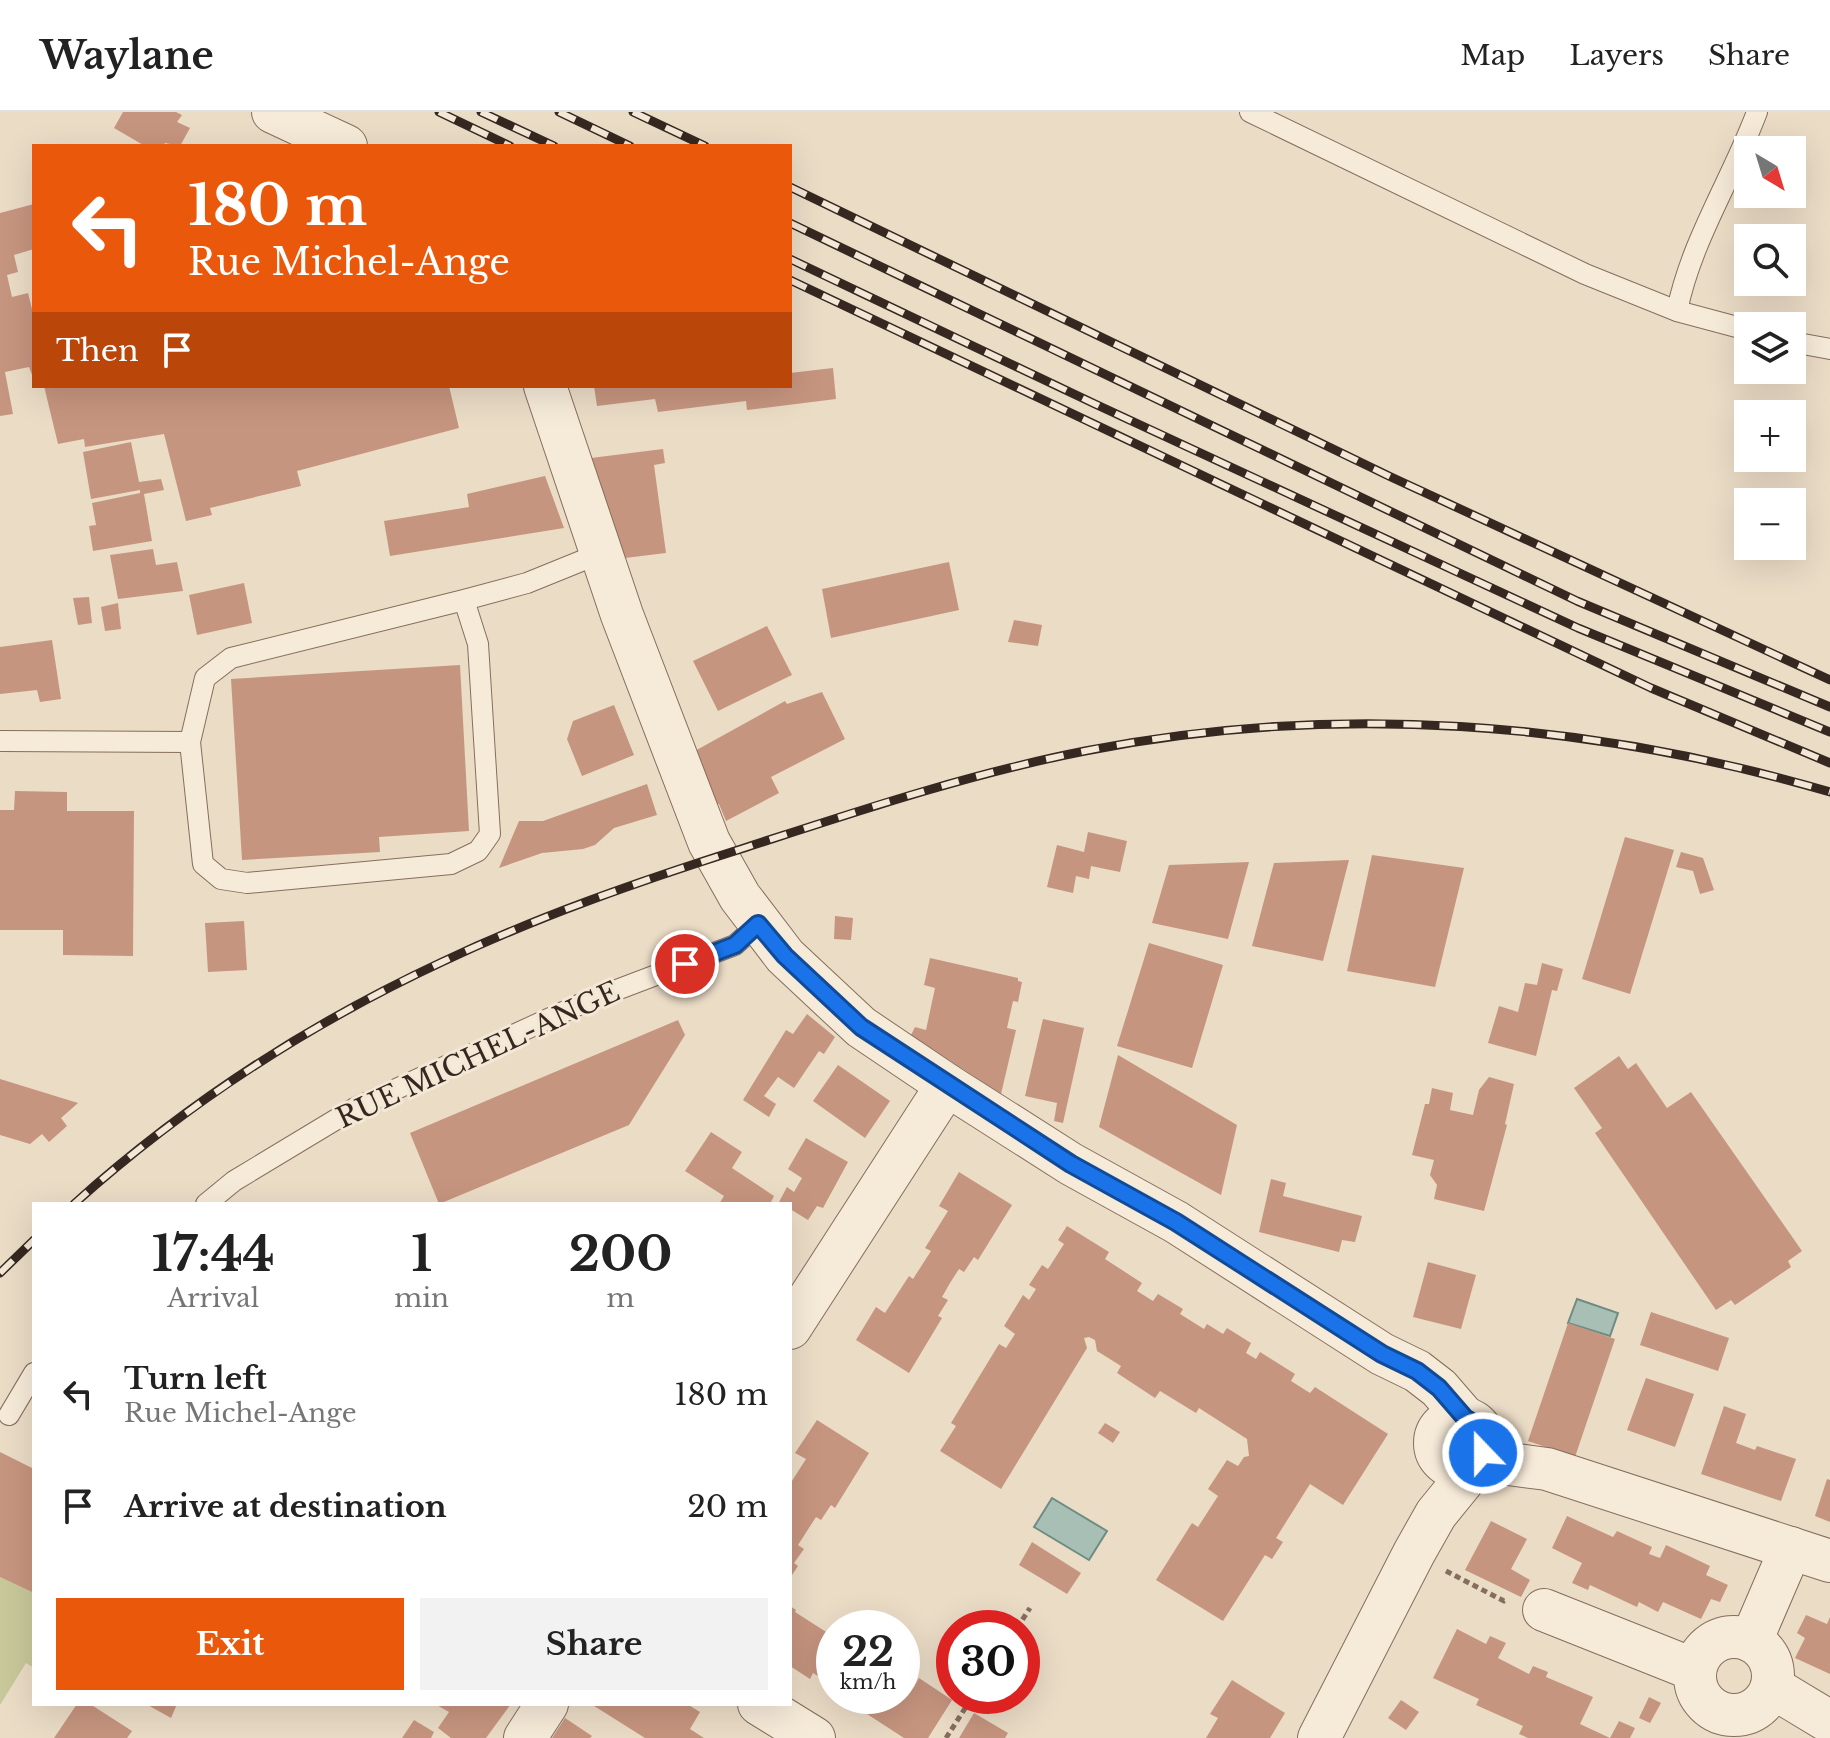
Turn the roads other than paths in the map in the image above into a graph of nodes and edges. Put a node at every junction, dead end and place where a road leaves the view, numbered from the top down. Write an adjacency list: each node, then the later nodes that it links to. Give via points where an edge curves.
1 (273, 112): 4 (street)
2 (1250, 112): 5 (lane, via 1585,274)
3 (1757, 112): 5 (lane, via 1691,258)
4 (342, 144)
5 (1677, 311): 6 (lane)
6 (1734, 326)
7 (1806, 345): 8 (lane)
8 (1830, 349)
9 (546, 388): 10 (street)
10 (601, 553): 11 (lane, via 527,583); 14 (street, via 709,842)
11 (464, 600): 13 (lane, via 231,658 205,678); 13 (lane, via 478,644 490,834 478,851 451,864 247,883 221,879 203,864)
12 (0, 741): 13 (lane)
13 (190, 742)
14 (758, 924): 15 (street, via 861,1027); 16 (lane, RUE MICHEL-ANGE, via 735,945 585,1002 355,1108)
15 (947, 1085): 17 (street); 20 (street, via 1417,1371 1439,1388)
16 (208, 1202)
17 (792, 1325)
18 (32, 1376): 19 (lane)
19 (9, 1415)
20 (1462, 1443): 21 (street); 33 (street, via 1436,1514)
21 (1791, 1548): 22 (street); 24 (street)
22 (1830, 1561)
23 (1544, 1610): 25 (street)
24 (1751, 1641): 25 (street, via 1723,1638 1709,1645); 26 (street, via 1772,1665)
25 (1695, 1670): 30 (street, via 1694,1682 1706,1704)
26 (1772, 1687): 29 (street); 30 (street)
27 (546, 1706): 31 (street)
28 (762, 1706): 32 (street)
29 (1830, 1722)
30 (1745, 1726)
31 (525, 1738)
32 (814, 1738)
33 (1319, 1738)

